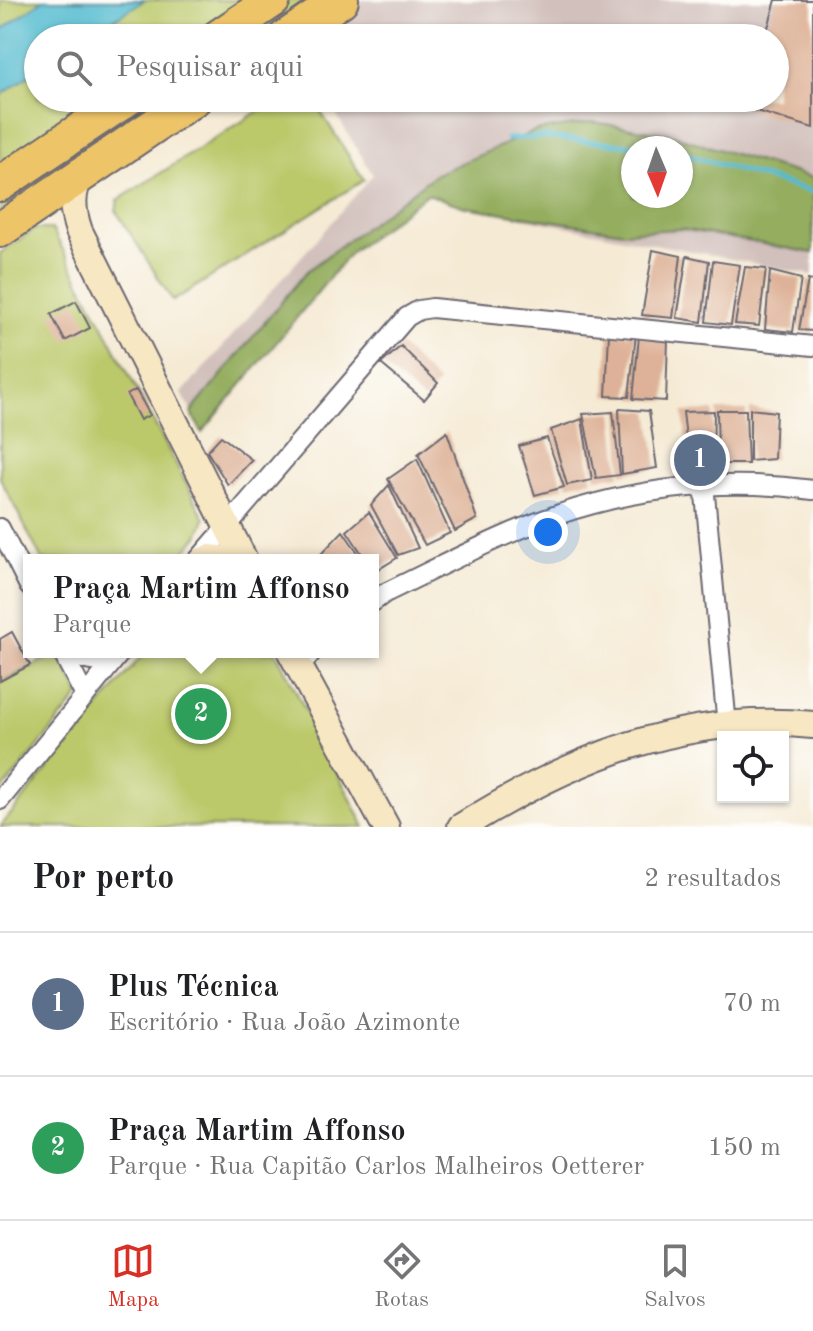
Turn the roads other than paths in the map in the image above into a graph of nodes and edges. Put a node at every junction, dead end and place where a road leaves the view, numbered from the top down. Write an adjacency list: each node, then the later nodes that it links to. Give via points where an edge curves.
1 (273, 0): 3 (highway)
2 (341, 0): 4 (highway)
3 (238, 24)
4 (306, 24)
5 (107, 112): 8 (highway)
6 (174, 112): 7 (highway)
7 (82, 174): 9 (highway); 13 (street, via 73,210 79,231)
8 (0, 184)
9 (0, 230)
10 (813, 346): 13 (street, via 419,310 407,317)
11 (704, 484): 12 (street); 18 (street, via 593,504 498,539); 26 (street)
12 (813, 490)
13 (226, 526): 15 (street); 16 (street)
14 (0, 528): 17 (street)
15 (203, 554)
16 (241, 554)
17 (23, 574)
18 (379, 598)
19 (65, 658): 24 (street)
20 (83, 658): 21 (street)
21 (111, 658)
22 (115, 658): 24 (street)
23 (302, 658): 29 (street)
24 (85, 696): 27 (street)
25 (813, 725): 26 (street)
26 (727, 726): 28 (street, via 620,747 557,773)
27 (0, 800)
28 (494, 808): 30 (street); 31 (street)
29 (386, 827)
30 (461, 827)
31 (474, 827)

